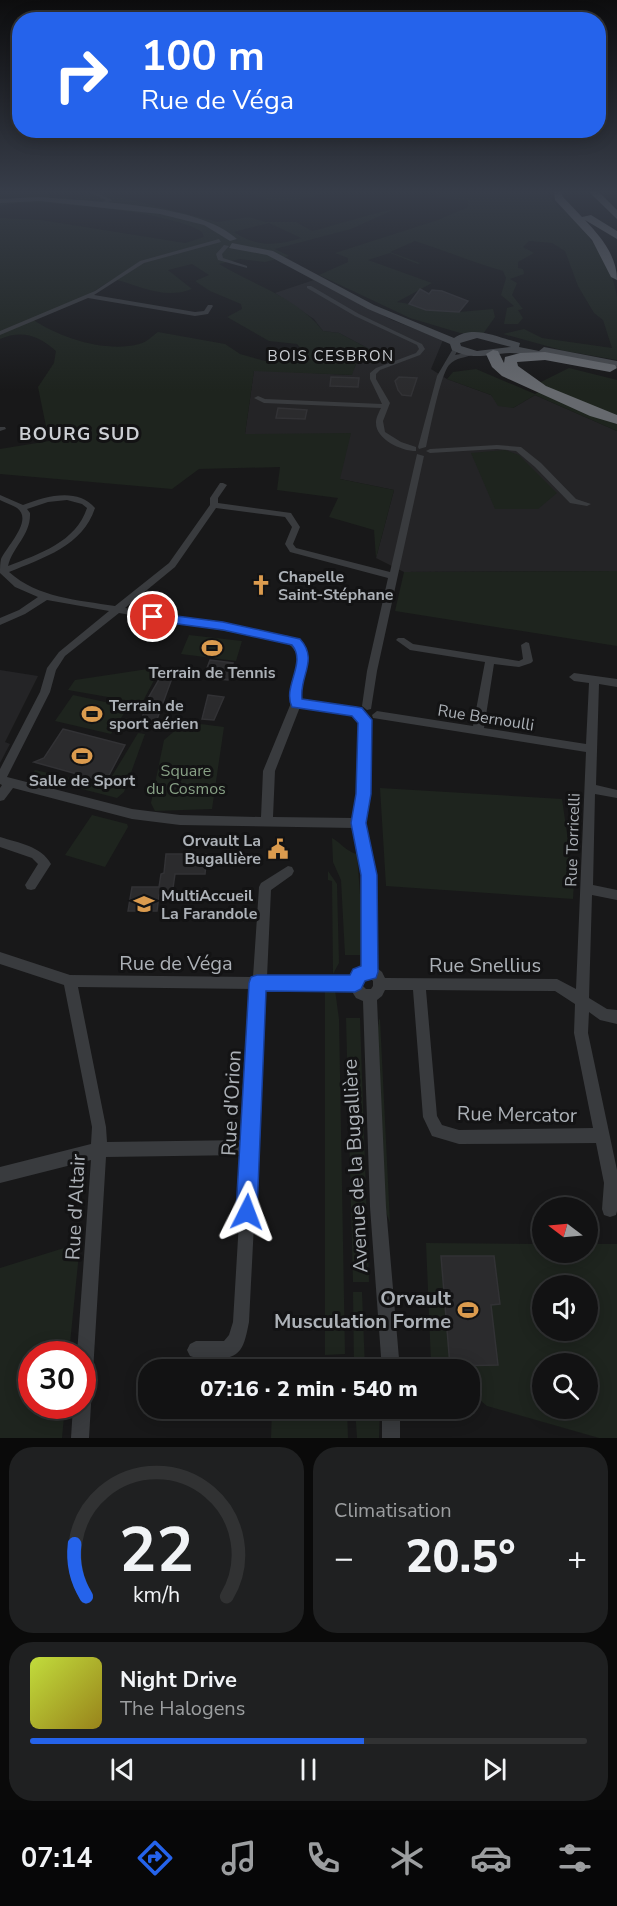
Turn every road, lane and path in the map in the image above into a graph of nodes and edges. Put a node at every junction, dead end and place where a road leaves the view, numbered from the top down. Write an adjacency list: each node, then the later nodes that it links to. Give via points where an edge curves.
1 (159, 257): 9 (street, via 142,262)
2 (220, 257): 5 (street)
3 (278, 257): 8 (main road)
4 (609, 257): 6 (highway)
5 (245, 267)
6 (617, 277)
7 (309, 287): 20 (street, via 419,344 422,349 417,354 373,373)
8 (338, 289): 12 (main road, via 413,321); 13 (main road)
9 (88, 296): 10 (street, via 200,314); 11 (street)
10 (210, 306)
11 (0, 333)
12 (468, 335): 13 (main road); 14 (main road, via 485,336)
13 (455, 345): 15 (main road); 16 (street)
14 (497, 349): 15 (main road); 17 (main road); 18 (highway, via 497,364 507,373)
15 (471, 354): 16 (street, via 458,356)
16 (444, 366): 22 (street)
17 (615, 367): 18 (highway, via 536,356 510,360 511,368)
18 (541, 388): 21 (highway)
19 (258, 398): 20 (street)
20 (386, 406): 22 (street, via 379,421 382,433 398,444)
21 (617, 420)
22 (421, 451): 25 (street, via 518,449 573,501); 29 (street)
23 (223, 485): 26 (street)
24 (0, 497): 27 (street)
25 (587, 504)
26 (214, 505): 29 (street, via 288,514 296,527 290,543 293,550); 31 (street, via 172,565)
27 (22, 508): 28 (street, via 26,526 3,560); 28 (street, via 55,497 83,502 92,508 91,515 66,545)
28 (3, 572): 30 (street, via 18,585)
29 (393, 576): 40 (street)
30 (45, 597): 31 (street); 32 (street)
31 (115, 610): 39 (street, via 223,626 296,642 304,659); 45 (street, via 62,654 51,670 45,692)
32 (0, 622)
33 (401, 640): 35 (street, via 410,647)
34 (526, 645): 35 (street, via 528,661 519,664)
35 (489, 660): 43 (street)
36 (574, 677): 37 (street)
37 (594, 680): 38 (street); 44 (street, Rue Torricelli)
38 (617, 683)
39 (296, 703): 42 (street); 49 (street, via 269,771)
40 (368, 706): 41 (street); 42 (street, via 362,706)
41 (377, 715): 42 (street); 43 (street, Rue Bernoulli)
42 (361, 716): 50 (street, via 364,794)
43 (478, 731): 44 (street, Rue Bernoulli)
44 (591, 749): 46 (street, Rue Torricelli)
45 (3, 781): 48 (street); 49 (street, via 132,814 180,820)
46 (591, 789): 47 (street); 54 (street, Rue Torricelli)
47 (617, 794)
48 (0, 797)
49 (267, 821): 50 (street)
50 (359, 823): 57 (street, via 369,875)
51 (0, 842): 53 (street, via 36,854 45,864)
52 (288, 871): 59 (street, Rue d'Orion, via 265,886)
53 (31, 885)
54 (587, 889): 55 (street); 63 (street, Rue Torricelli)
55 (617, 895)
56 (0, 958): 58 (street, Rue de Véga)
57 (370, 972): 60 (street, via 359,975); 62 (street, via 378,978)
58 (70, 981): 59 (street, Rue de Véga); 67 (street, Rue d'Altair, via 99,1127)
59 (257, 983): 60 (street, Rue de Véga); 66 (street, Rue d'Orion)
60 (355, 984): 62 (street, via 358,991)
61 (419, 985): 62 (street, Rue Snellius); 63 (street, Rue Snellius, via 557,985); 65 (street, Rue Mercator, via 429,1117 437,1131 459,1137)
62 (375, 990): 71 (street, Avenue de la Bugallière, via 378,1207)
63 (582, 1002): 64 (street, Rue Snellius, via 604,1015); 65 (street, Rue Torricelli, via 581,1033)
64 (617, 1017)
65 (601, 1135): 69 (street, Rue Torricelli, via 612,1183)
66 (250, 1147): 67 (street); 70 (street, Rue d'Orion, via 237,1339 228,1350)
67 (99, 1150): 68 (street); 73 (street, Rue d'Altair)
68 (0, 1175)
69 (610, 1209)
70 (196, 1350)
71 (390, 1359)
72 (391, 1419): 74 (street)
73 (80, 1438)
74 (391, 1438)

